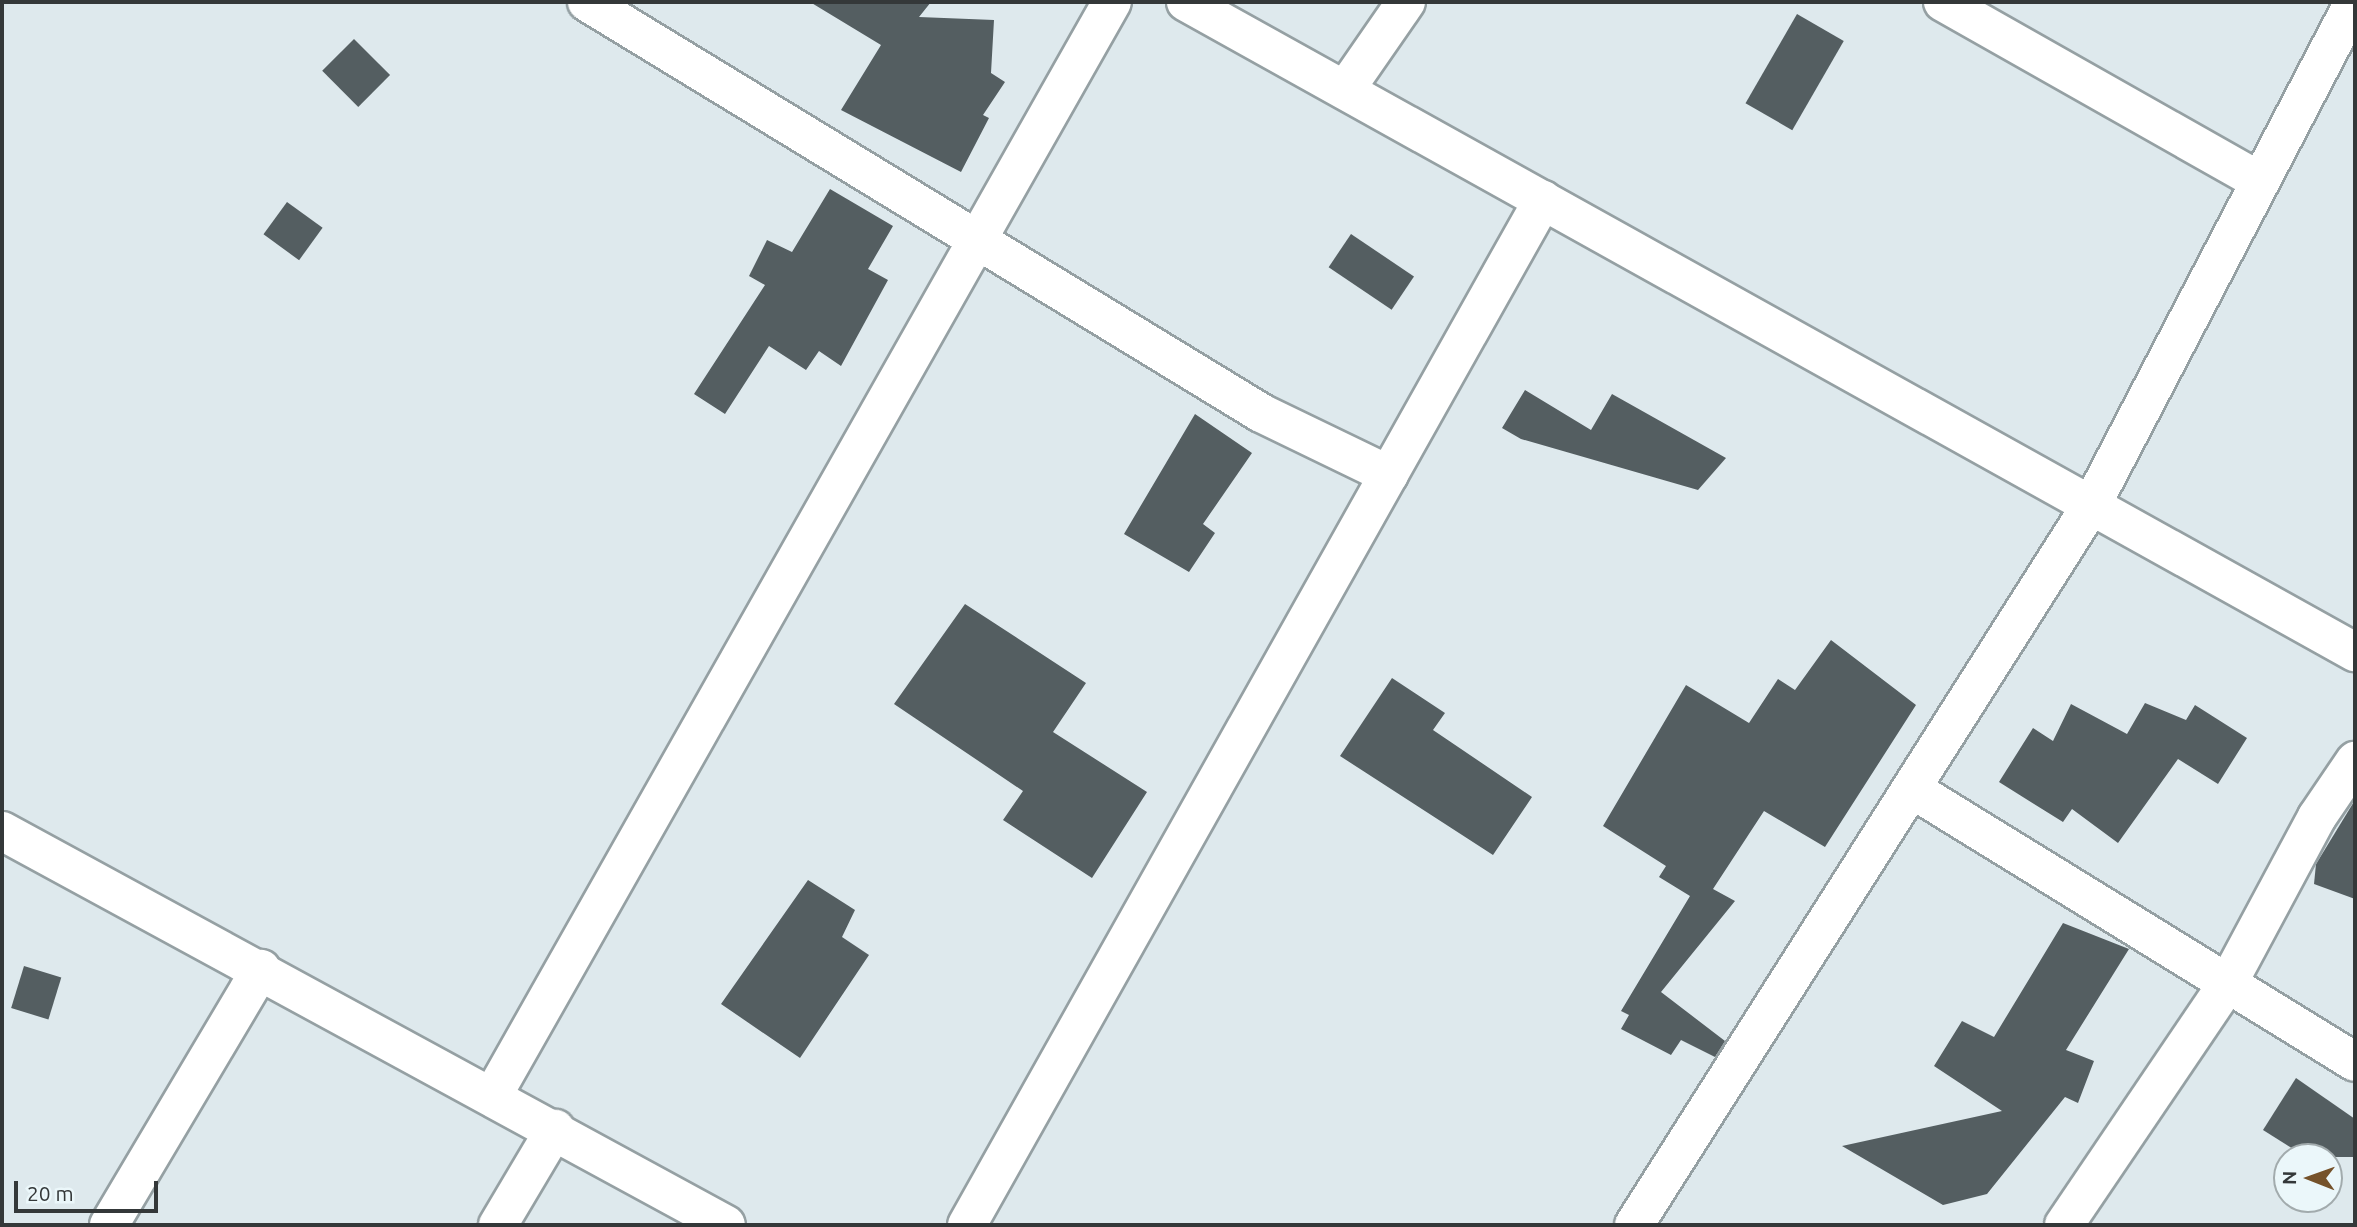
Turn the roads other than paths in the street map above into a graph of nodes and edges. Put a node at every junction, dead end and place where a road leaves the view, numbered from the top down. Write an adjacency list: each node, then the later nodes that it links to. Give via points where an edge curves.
1 (587, 2): 10 (street)
2 (1112, 2): 10 (street)
3 (1186, 2): 7 (street)
4 (1406, 2): 7 (street)
5 (1943, 2): 8 (street)
6 (2354, 2): 8 (street)
7 (1345, 90): 9 (street)
8 (2260, 181): 12 (street)
9 (1543, 200): 11 (street); 12 (street)
10 (976, 242): 11 (street, via 1261,413); 20 (street)
11 (1389, 475): 25 (street)
12 (2092, 504): 13 (street); 15 (street)
13 (2355, 652)
14 (2355, 761): 18 (street, via 2317,817)
15 (1912, 789): 18 (street); 26 (street)
16 (2, 831): 17 (street)
17 (261, 970): 20 (street); 22 (street)
18 (2228, 983): 19 (street); 27 (street)
19 (2355, 1062)
20 (493, 1095): 21 (street)
21 (555, 1129): 23 (street); 24 (street)
22 (110, 1225)
23 (498, 1225)
24 (726, 1225)
25 (967, 1225)
26 (1634, 1225)
27 (2064, 1225)

